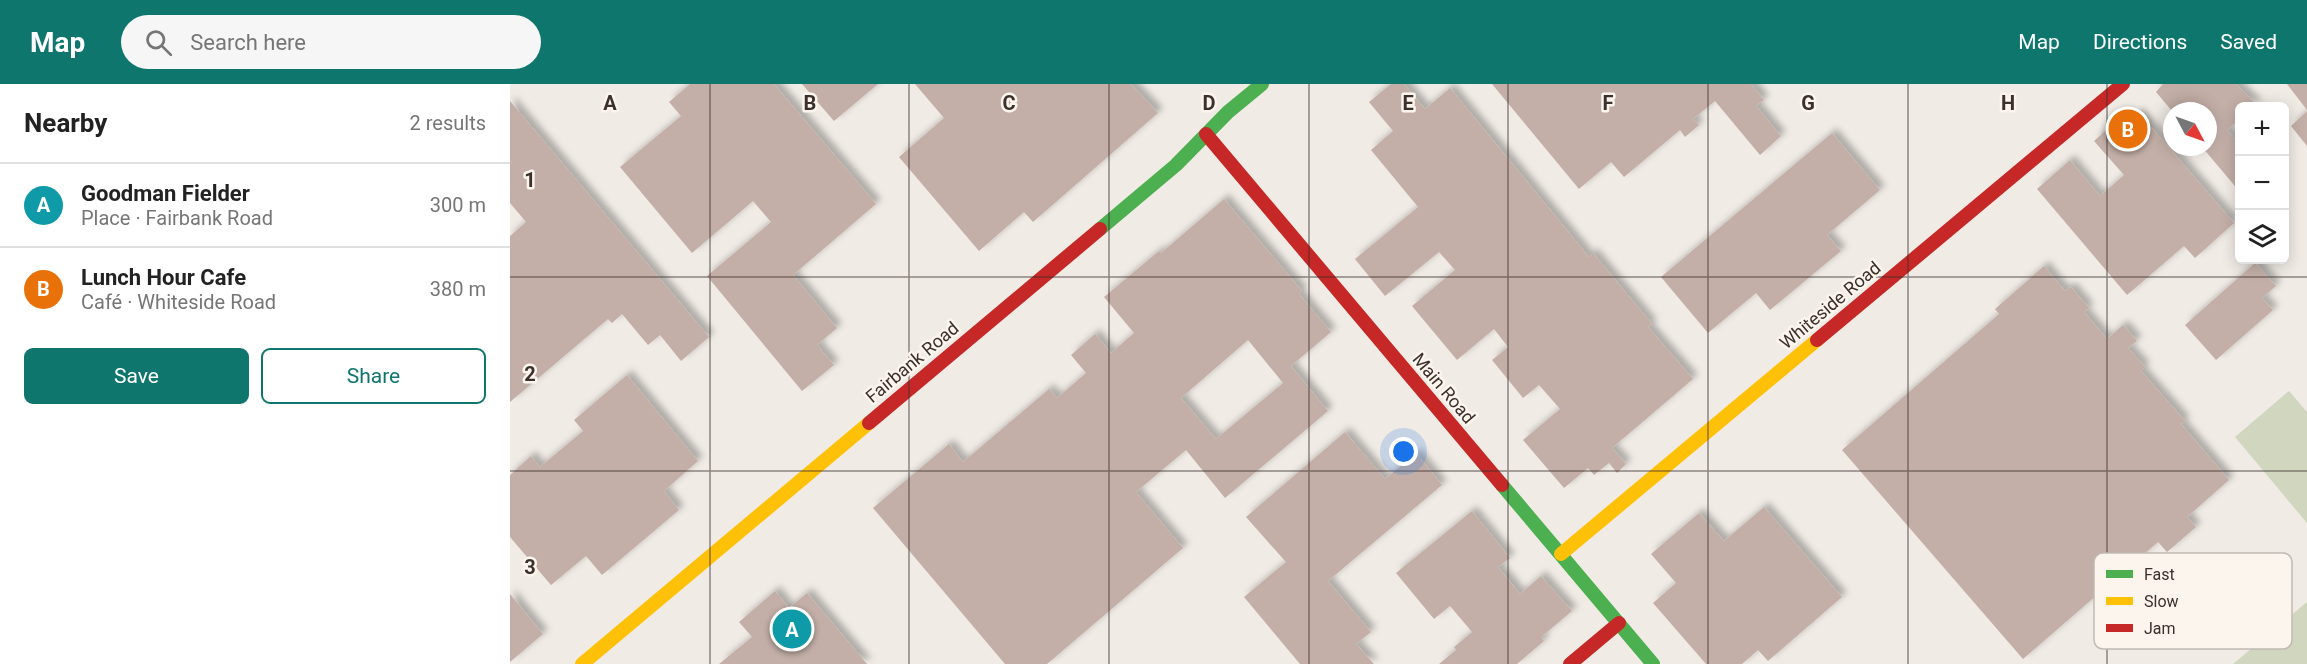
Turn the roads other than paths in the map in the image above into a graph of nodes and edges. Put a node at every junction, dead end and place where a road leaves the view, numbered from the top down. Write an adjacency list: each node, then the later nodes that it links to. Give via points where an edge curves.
1 (1262, 84): 3 (main road, Fairbank Road)
2 (2123, 84): 4 (main road, Whiteside Road)
3 (1206, 134): 4 (main road, Main Road); 6 (main road, Fairbank Road, via 1176,165)
4 (1561, 554): 5 (main road, Main Road)
5 (1619, 623): 7 (main road); 8 (main road, Main Road)
6 (582, 664)
7 (1570, 664)
8 (1653, 664)

